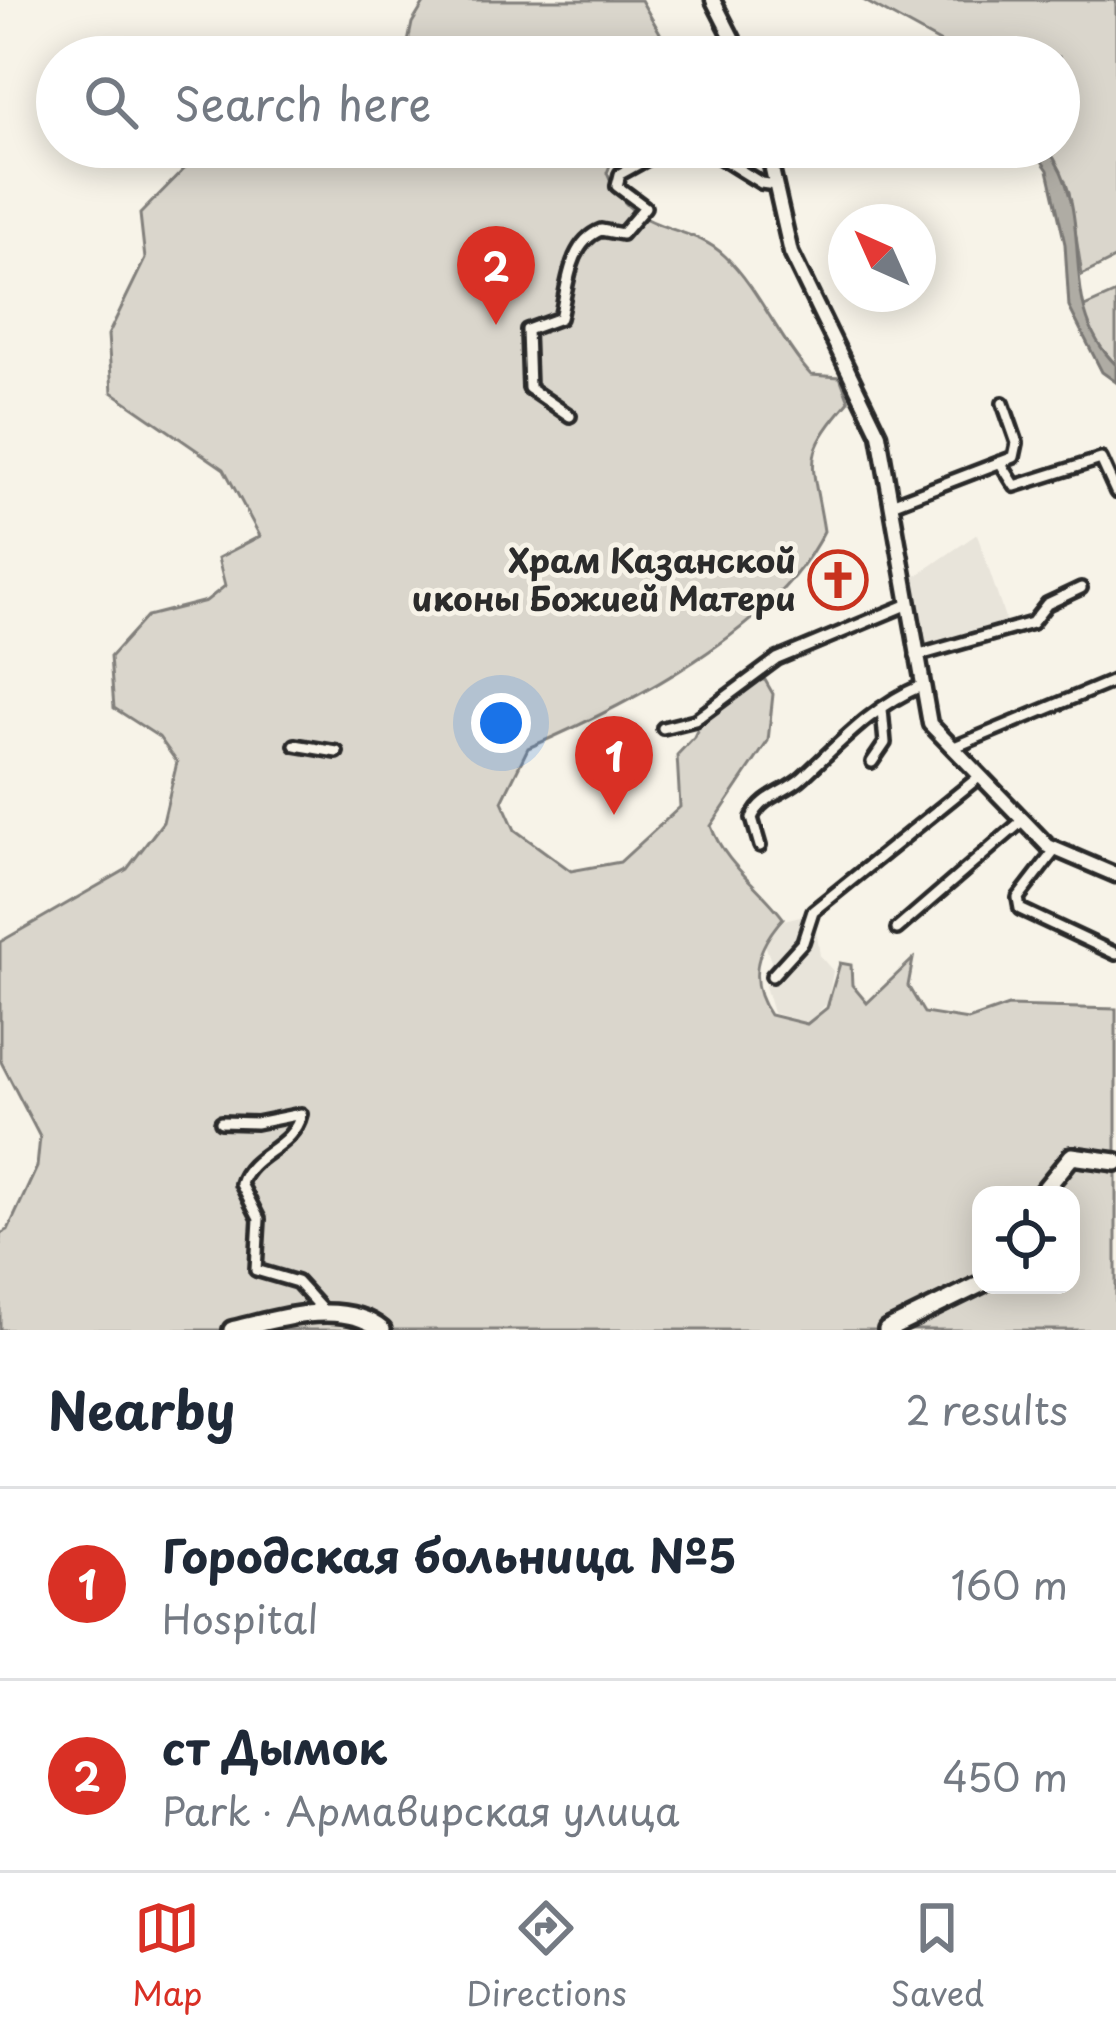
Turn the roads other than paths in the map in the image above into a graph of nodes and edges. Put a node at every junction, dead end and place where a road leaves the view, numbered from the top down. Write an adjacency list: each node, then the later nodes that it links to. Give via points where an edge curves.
1 (713, 0): 2 (main road)
2 (731, 36)
3 (631, 168): 8 (street, via 617,186 646,207 638,221 622,234 596,231 586,239 560,317 527,330 529,388)
4 (737, 168): 6 (street)
5 (771, 168): 6 (main road)
6 (775, 185): 11 (main road, via 785,235 874,418)
7 (1003, 403): 9 (street, via 1018,448)
8 (570, 416)
9 (1000, 462): 10 (street, via 1015,486 1101,459); 11 (street)
10 (1116, 491)
11 (894, 503): 13 (main road)
12 (1081, 588): 14 (street, via 1050,602 1032,623)
13 (909, 604): 14 (main road); 18 (street, via 777,659 695,720)
14 (916, 656): 16 (main road)
15 (1116, 680): 20 (street)
16 (921, 686): 17 (street); 20 (main road, via 930,724)
17 (882, 709): 22 (street, via 885,742); 25 (street, via 754,811)
18 (663, 728)
19 (296, 745): 21 (street)
20 (952, 748): 23 (main road)
21 (337, 752)
22 (872, 762)
23 (979, 777): 24 (main road); 30 (street, via 813,911 803,942)
24 (1022, 821): 26 (main road); 28 (street)
25 (760, 846)
26 (1055, 850): 27 (main road); 29 (street, via 1018,898 1020,909)
27 (1116, 875)
28 (897, 929)
29 (1116, 954)
30 (772, 976)
31 (221, 1123): 35 (street, via 301,1114 296,1130 241,1184 260,1219 256,1270 297,1282)
32 (1116, 1162): 33 (highway, via 1072,1156)
33 (1047, 1186)
34 (972, 1288): 38 (highway)
35 (327, 1315): 36 (highway, via 293,1314); 37 (highway, via 361,1318)
36 (232, 1330)
37 (382, 1330)
38 (887, 1330)

